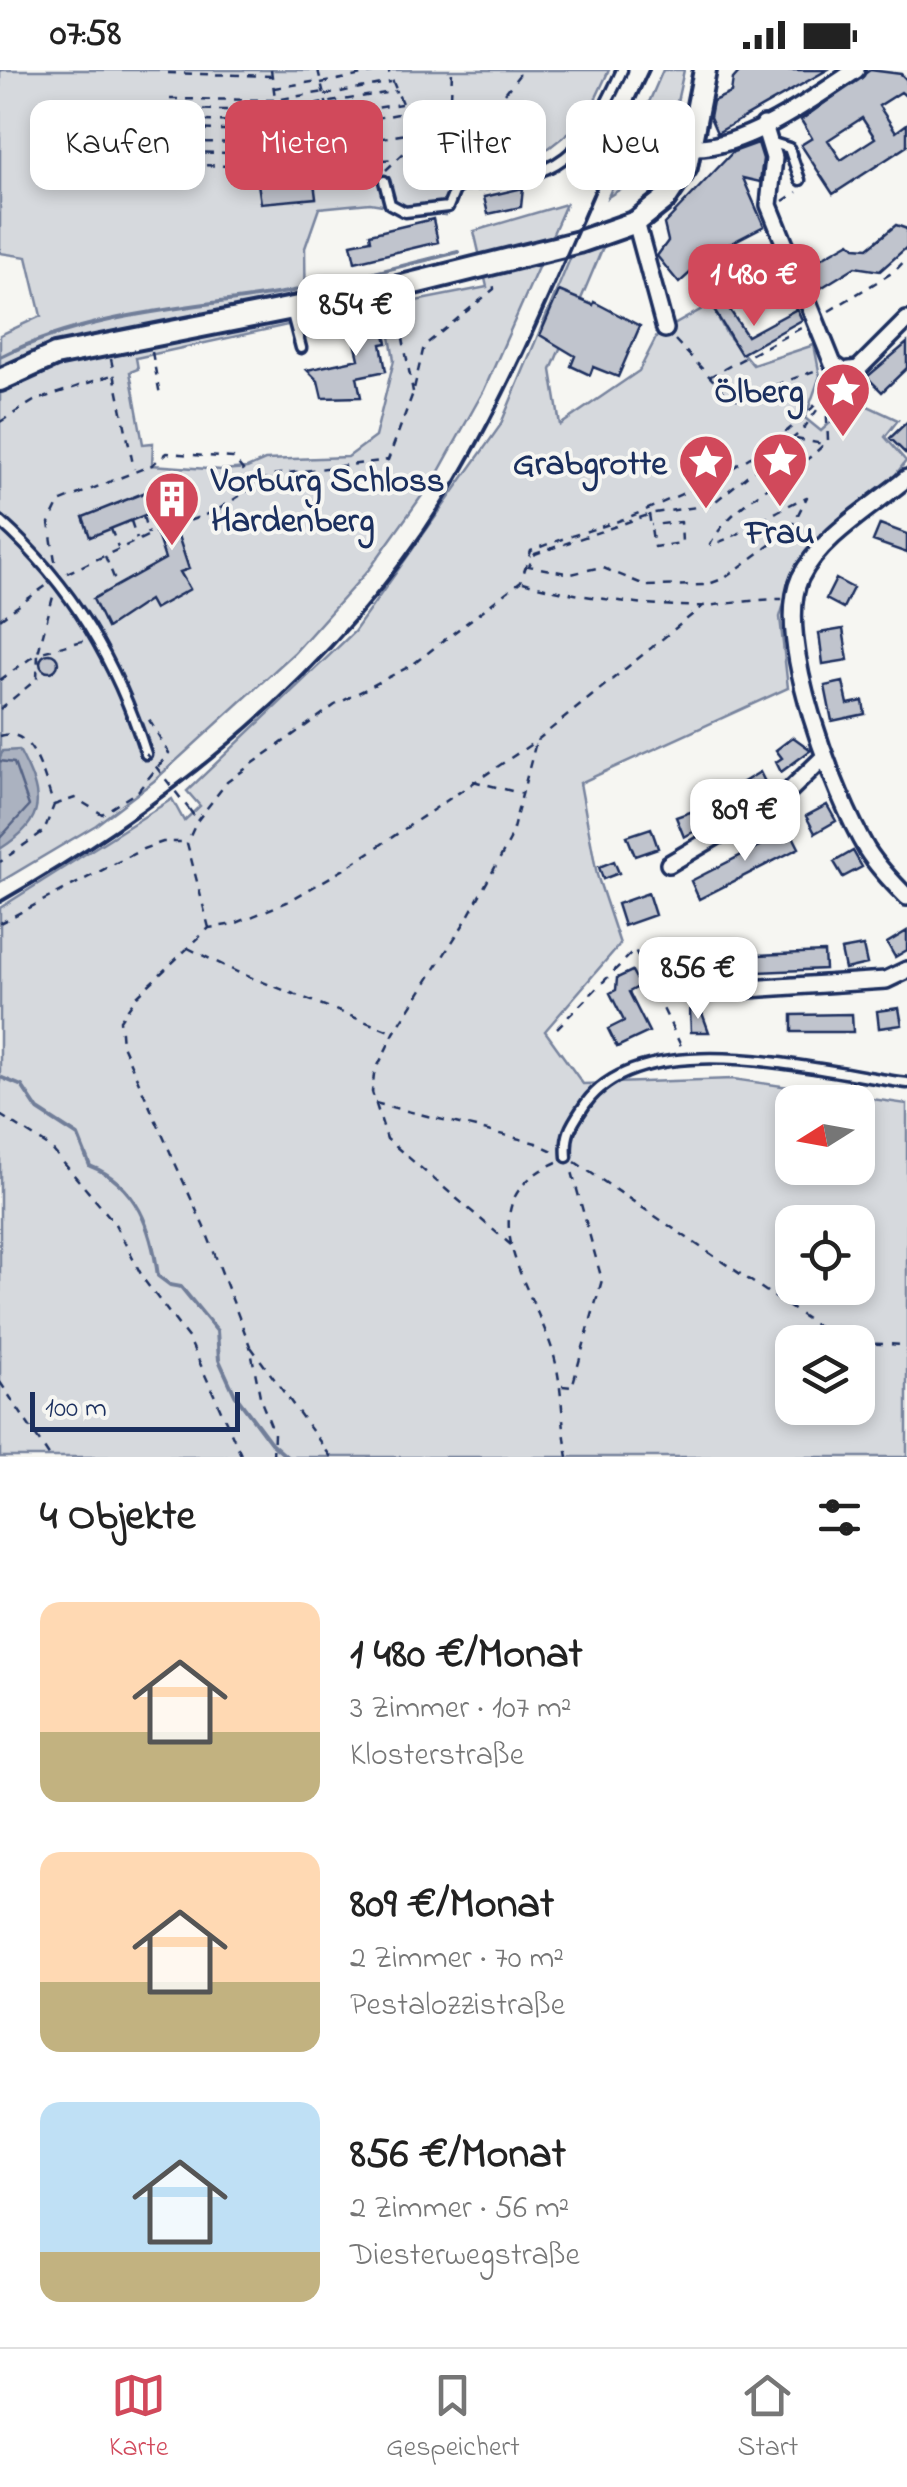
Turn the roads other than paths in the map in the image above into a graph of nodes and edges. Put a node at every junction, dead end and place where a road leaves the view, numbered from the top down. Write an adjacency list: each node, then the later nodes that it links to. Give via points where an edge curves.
1 (622, 70): 9 (lane, via 593,132 566,161 463,185 448,207 405,212 390,204)
2 (705, 70): 4 (main road)
3 (856, 70): 5 (street)
4 (695, 105)
5 (764, 125): 6 (street); 7 (street)
6 (770, 142): 8 (lane, via 789,148); 13 (street, via 769,205 795,252 838,368 858,368)
7 (695, 147)
8 (800, 180)
9 (384, 181)
10 (670, 190): 11 (main road)
11 (636, 222): 12 (main road, via 489,265); 14 (street)
12 (291, 310): 15 (lane); 16 (main road, via 55,355)
13 (907, 320)
14 (665, 329)
15 (301, 348)
16 (0, 380)
17 (907, 478): 20 (street, via 818,551 800,577 794,600 800,673)
18 (0, 520): 19 (lane, via 56,574 128,697)
19 (146, 754)
20 (825, 756): 21 (street, via 784,796); 22 (street, via 869,853)
21 (669, 864)
22 (907, 897)
23 (907, 970): 24 (street, via 886,980)
24 (718, 991)
25 (907, 1084): 26 (lane, via 687,1059 652,1061 606,1080 588,1099 565,1135)
26 (567, 1157)

